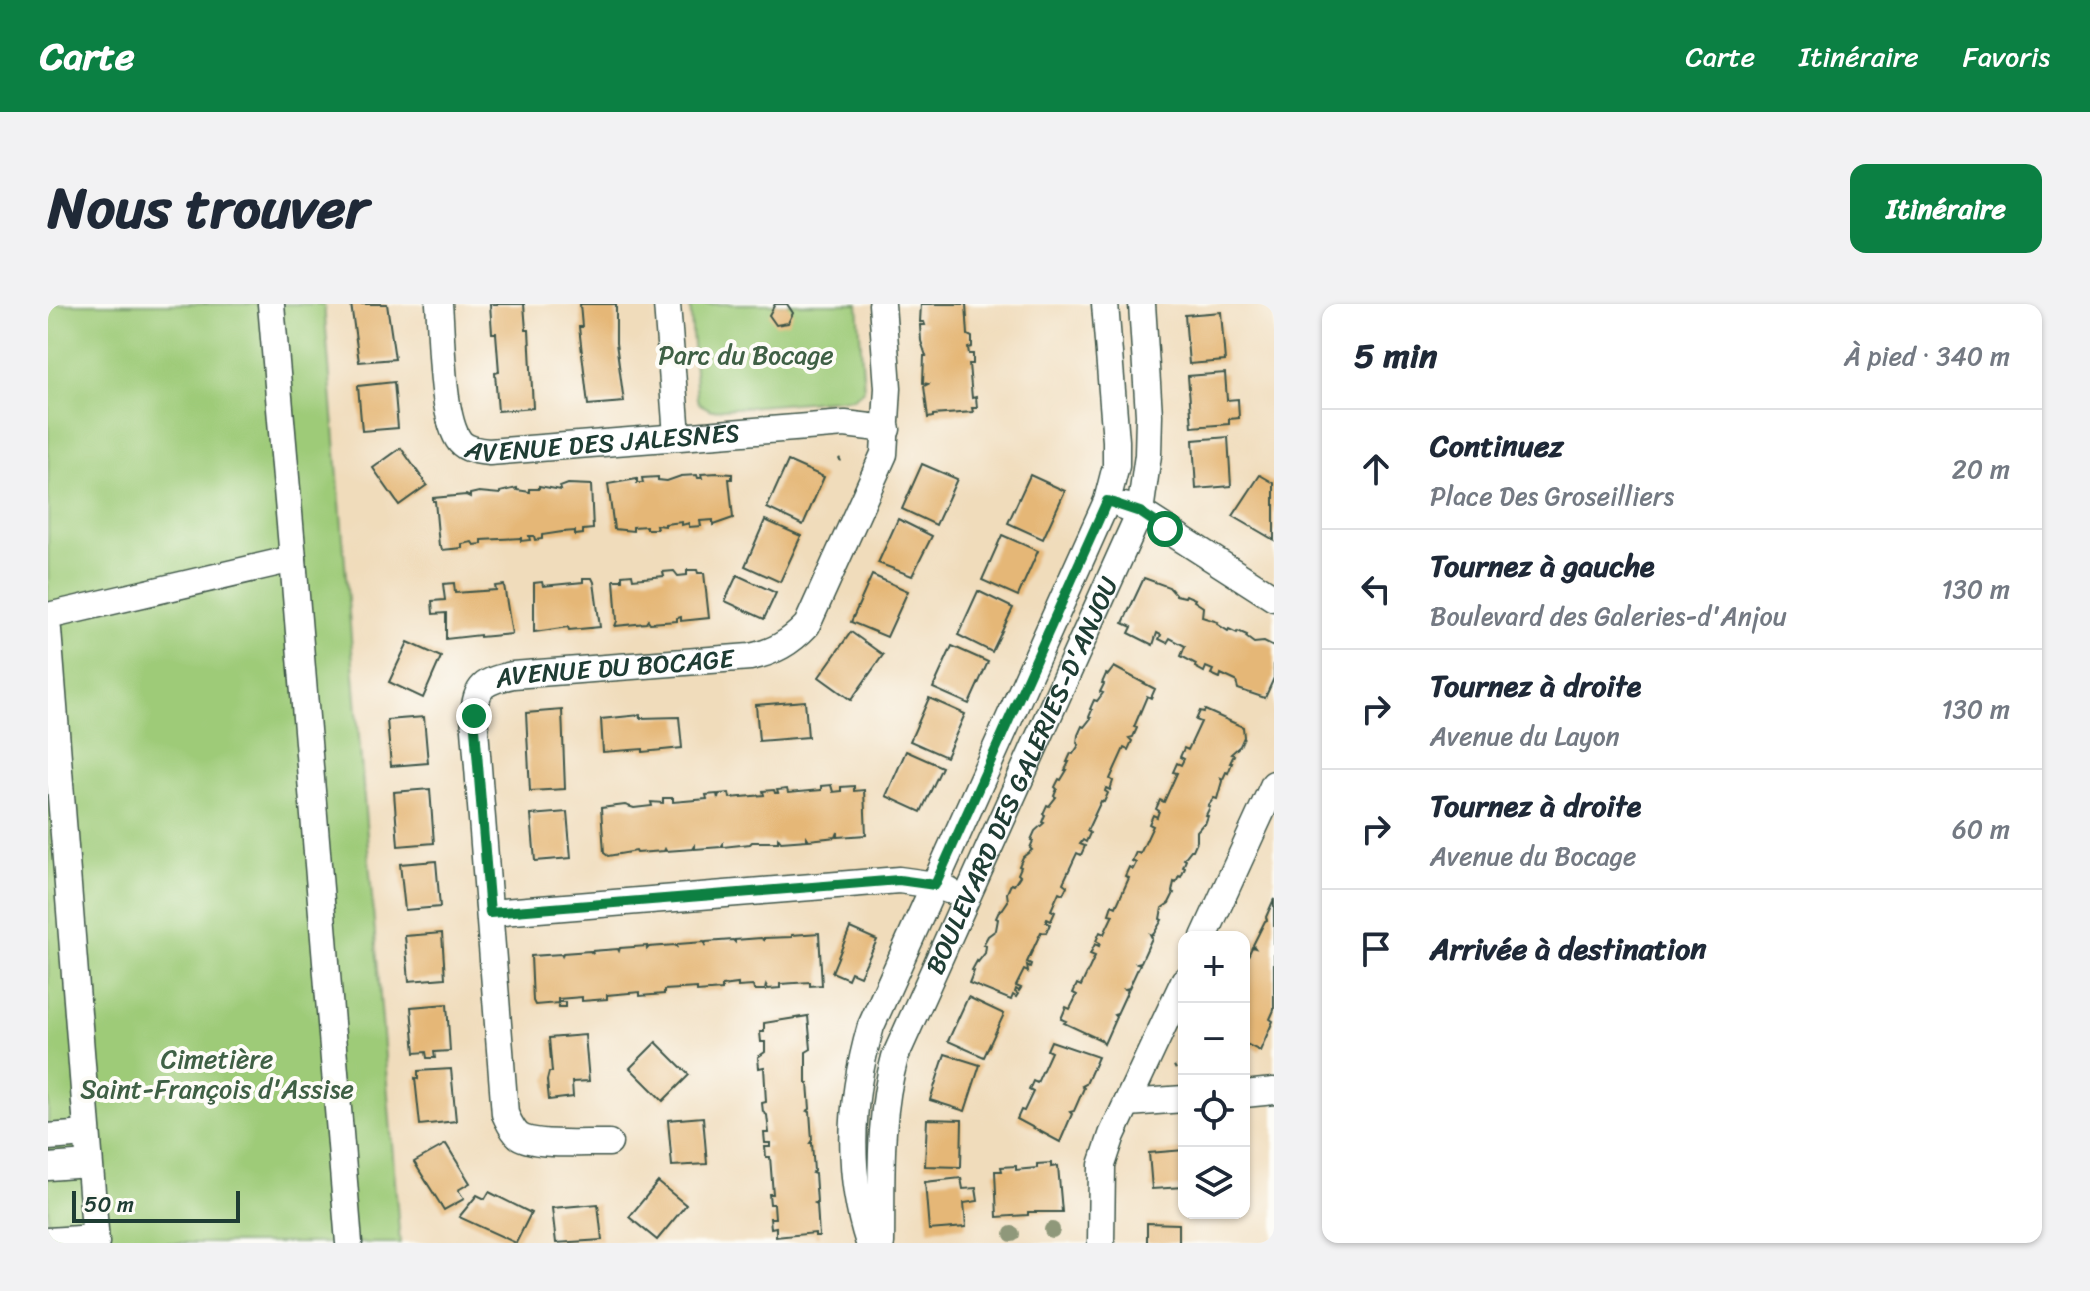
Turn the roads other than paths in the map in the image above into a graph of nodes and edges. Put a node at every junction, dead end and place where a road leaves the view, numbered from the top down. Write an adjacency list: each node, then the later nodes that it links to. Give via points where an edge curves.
1 (271, 304): 11 (street)
2 (439, 304): 8 (street, AVENUE DES JALESNES, via 447,409 461,444 489,452)
3 (667, 304): 8 (street)
4 (882, 304): 7 (street, AVENUE DU BOCAGE)
5 (1105, 304): 9 (street, BOULEVARD DES GALERIES-D'ANJOU, via 1116,441)
6 (1142, 304): 10 (street, BOULEVARD DES GALERIES-D'ANJOU, via 1149,415)
7 (887, 429): 8 (street, AVENUE DES JALESNES, via 845,424); 18 (street, AVENUE DU BOCAGE, via 884,454 815,608 792,641 750,657 513,675 482,685 474,716)
8 (677, 436)
9 (1107, 501): 10 (street); 16 (street, BOULEVARD DES GALERIES-D'ANJOU)
10 (1140, 512): 12 (street); 17 (street, BOULEVARD DES GALERIES-D'ANJOU)
11 (293, 559): 13 (street); 32 (street)
12 (1274, 598)
13 (48, 616)
14 (48, 630): 25 (street)
15 (1274, 784): 19 (street)
16 (935, 885): 17 (street); 18 (street, via 899,880); 33 (street, BOULEVARD DES GALERIES-D'ANJOU, via 871,1026 859,1068 853,1112 855,1173)
17 (966, 898): 34 (street, BOULEVARD DES GALERIES-D'ANJOU, via 905,1032 888,1083 882,1128)
18 (490, 913): 27 (street, AVENUE DU BOCAGE, via 505,1114 511,1128 533,1141)
19 (1207, 931)
20 (1178, 994): 24 (street)
21 (1274, 1091): 22 (street)
22 (1250, 1093)
23 (1178, 1099): 24 (street)
24 (1128, 1103): 35 (street, via 1102,1165)
25 (86, 1134): 26 (street); 28 (street)
26 (48, 1137)
27 (609, 1143)
28 (88, 1164): 29 (street); 30 (street)
29 (48, 1167)
30 (96, 1240): 31 (street)
31 (48, 1241)
32 (349, 1243)
33 (869, 1243)
34 (881, 1243)
35 (1101, 1243)

